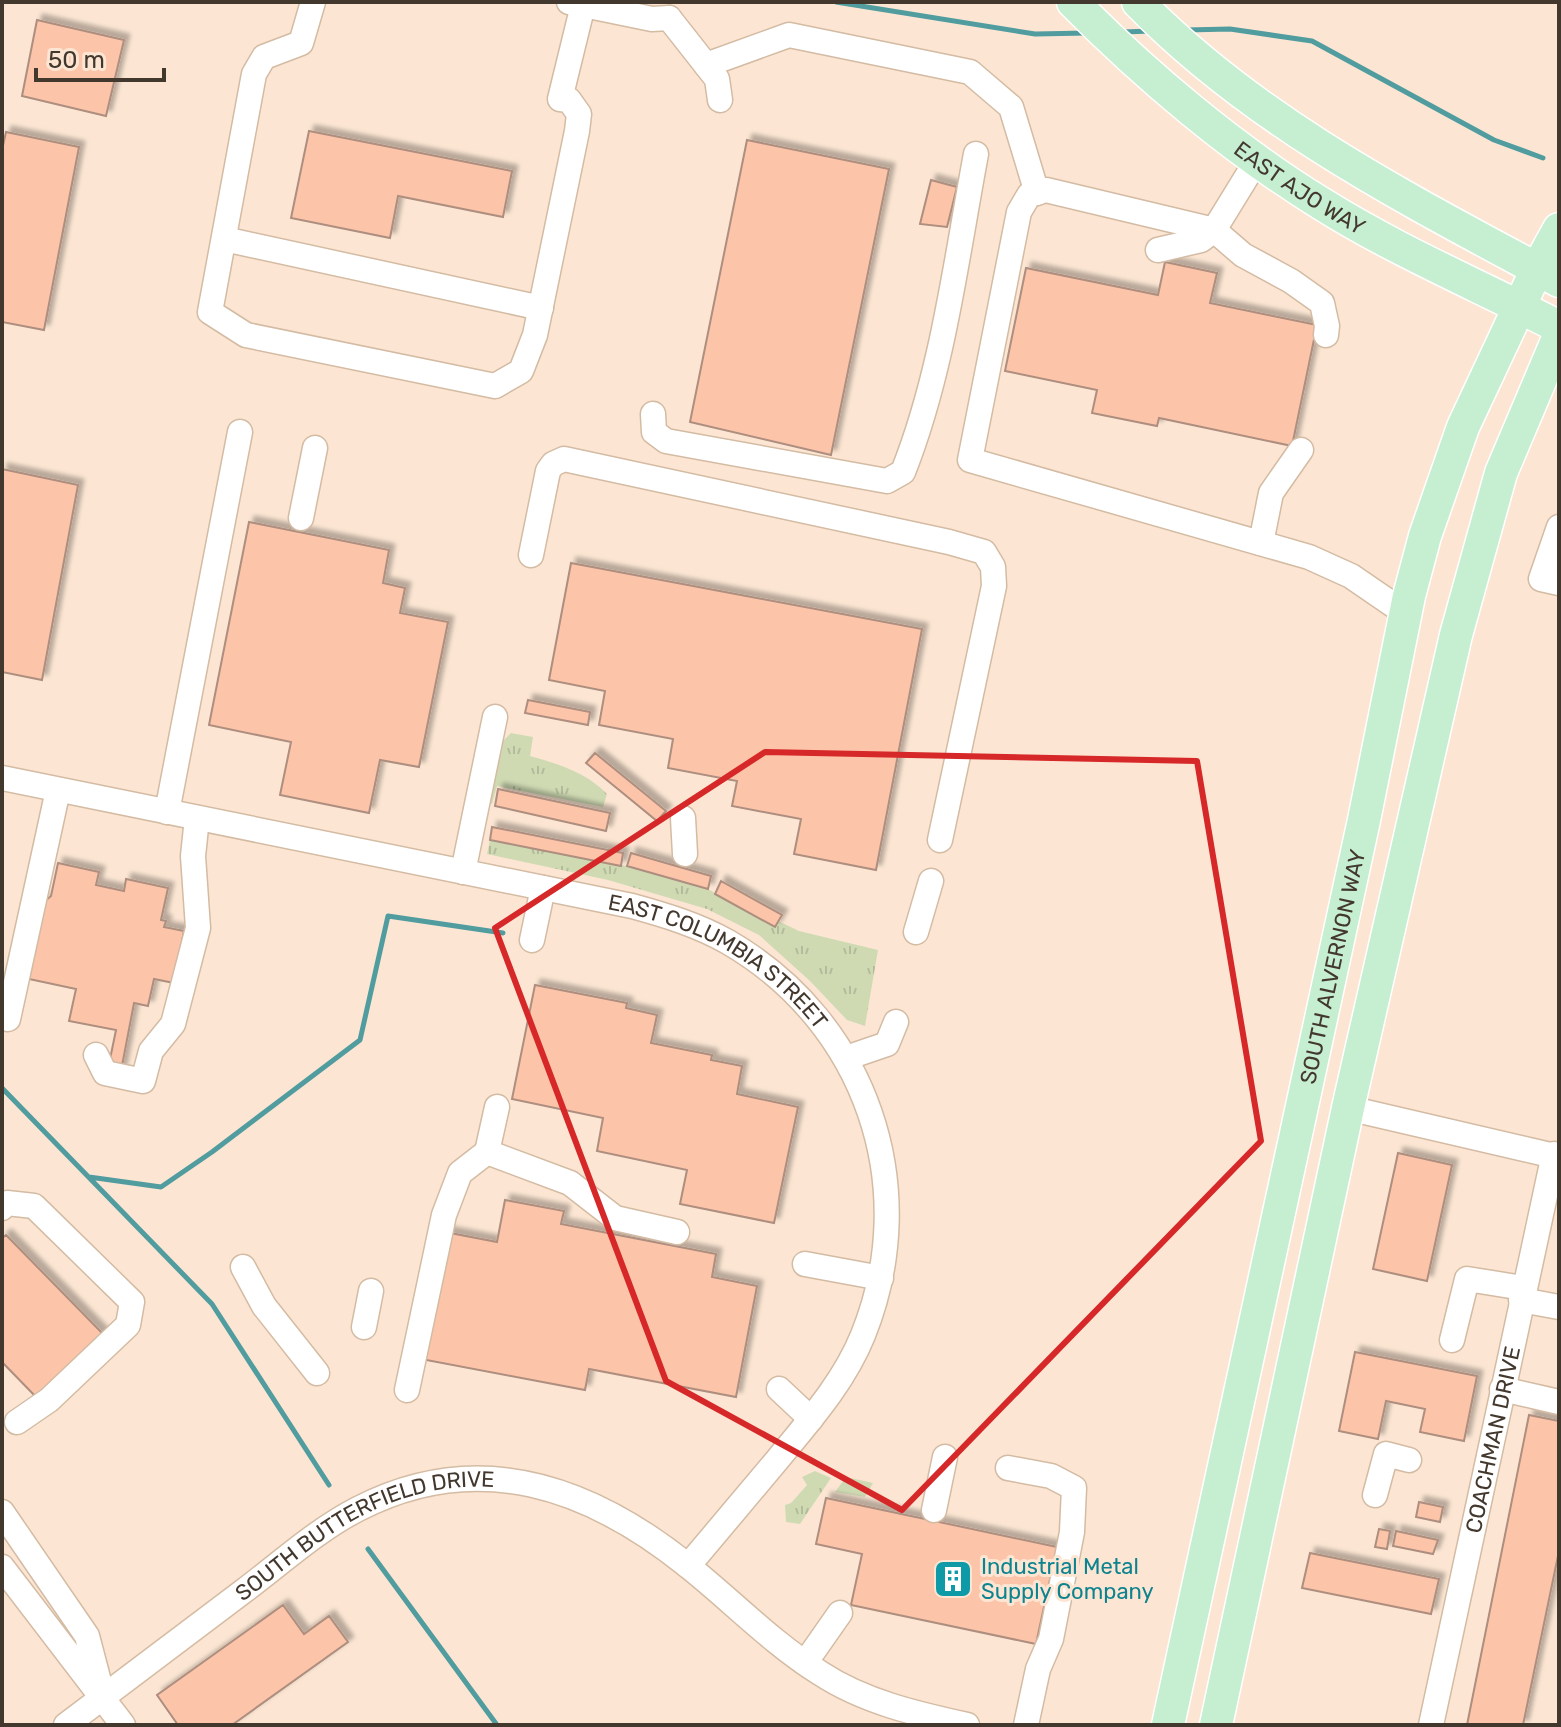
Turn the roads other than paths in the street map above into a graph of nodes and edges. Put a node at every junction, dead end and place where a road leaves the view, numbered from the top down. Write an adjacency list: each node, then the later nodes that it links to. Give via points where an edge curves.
1 (313, 2): 13 (street, via 301,43 264,57 254,74)
2 (576, 4): 5 (street, via 652,19); 17 (street, via 560,99 569,100 579,114)
3 (1140, 4): 15 (main road, EAST AJO WAY, via 1189,52 1320,147)
4 (1077, 6): 9 (main road, EAST AJO WAY)
5 (676, 17): 6 (street)
6 (706, 65): 7 (street, via 717,79); 10 (street, via 789,35 970,72 1011,107)
7 (720, 100)
8 (976, 154): 21 (street, via 942,340 903,472 887,481 666,441 654,432)
9 (1257, 160): 12 (street); 16 (main road, EAST AJO WAY, via 1322,204)
10 (1037, 193): 12 (street, via 1046,190); 27 (street, via 1029,195 1019,212 970,460)
11 (1559, 229): 15 (main road, SOUTH ALVERNON WAY)
12 (1214, 230): 14 (street, via 1201,240); 19 (street, via 1243,255 1322,303)
13 (224, 239): 17 (street); 17 (street, via 210,312 246,335 495,386 521,371)
14 (1158, 250)
15 (1548, 275): 16 (main road, SOUTH ALVERNON WAY)
16 (1519, 306): 18 (main road, EAST AJO WAY); 30 (main road, SOUTH ALVERNON WAY, via 1458,440)
17 (541, 308)
18 (1559, 327)
19 (1326, 335)
20 (1559, 336): 49 (main road, SOUTH ALVERNON WAY, via 1501,473 1456,635)
21 (653, 414)
22 (240, 432): 34 (street)
23 (315, 448): 25 (street)
24 (1301, 450): 27 (street, via 1271,493)
25 (301, 518)
26 (1559, 527): 29 (street, via 1541,579)
27 (1261, 543): 30 (street, via 1351,576)
28 (531, 555): 37 (street, via 548,471 564,459 984,552 993,567 994,586)
29 (1559, 583)
30 (1405, 613): 85 (main road, SOUTH ALVERNON WAY)
31 (495, 717): 39 (street)
32 (2, 778): 33 (street, EAST COLUMBIA STREET)
33 (58, 790): 34 (street, EAST COLUMBIA STREET); 44 (street)
34 (167, 812): 35 (street, EAST COLUMBIA STREET)
35 (197, 818): 39 (street, EAST COLUMBIA STREET); 46 (street, via 193,856 198,928 173,1024 151,1051 143,1081 105,1073)
36 (683, 818): 38 (street)
37 (940, 840)
38 (685, 854)
39 (463, 872): 41 (street, EAST COLUMBIA STREET)
40 (931, 881): 42 (street)
41 (543, 888): 43 (street); 47 (street, EAST COLUMBIA STREET, via 644,909 727,941 798,995)
42 (916, 932)
43 (532, 940)
44 (8, 1019)
45 (896, 1022): 47 (street, via 887,1044)
46 (96, 1055)
47 (846, 1058): 56 (street, EAST COLUMBIA STREET, via 867,1101 881,1151 887,1216)
48 (497, 1107): 50 (street)
49 (1348, 1108): 51 (street); 86 (main road, SOUTH ALVERNON WAY)
50 (487, 1152): 53 (street, via 570,1183 615,1218); 65 (street, via 460,1173 444,1215)
51 (1557, 1154): 58 (street, COACHMAN DRIVE)
52 (2, 1208): 68 (street, via 7,1203 34,1206 132,1302 128,1325 49,1400)
53 (677, 1232)
54 (805, 1264): 56 (street)
55 (243, 1267): 62 (street, via 264,1306)
56 (881, 1278): 67 (street, EAST COLUMBIA STREET, via 863,1335)
57 (371, 1291): 60 (street)
58 (1522, 1294): 59 (street); 61 (street, via 1467,1279); 64 (street, COACHMAN DRIVE)
59 (1559, 1307)
60 (364, 1327)
61 (1452, 1340)
62 (317, 1373)
63 (779, 1389): 67 (street)
64 (1502, 1389): 66 (street); 87 (street, COACHMAN DRIVE)
65 (407, 1390)
66 (1559, 1402)
67 (811, 1419): 75 (street, EAST COLUMBIA STREET)
68 (17, 1422)
69 (945, 1457): 73 (street)
70 (1409, 1460): 72 (street, via 1386,1454)
71 (1008, 1468): 84 (street, via 1051,1476 1074,1488 1072,1532 1051,1639 1038,1669)
72 (1375, 1495)
73 (934, 1510)
74 (2, 1512): 79 (street, via 87,1636)
75 (688, 1566): 78 (street, SOUTH BUTTERFIELD DRIVE); 79 (street, SOUTH BUTTERFIELD DRIVE, via 631,1523 561,1491 499,1480 435,1482 381,1499 336,1522)
76 (2, 1567): 79 (street)
77 (840, 1613): 78 (street)
78 (805, 1663): 80 (street, SOUTH BUTTERFIELD DRIVE, via 855,1692)
79 (103, 1697): 81 (street, SOUTH BUTTERFIELD DRIVE); 82 (street)
80 (880, 1714): 83 (street, SOUTH BUTTERFIELD DRIVE)
81 (66, 1725)
82 (123, 1725)
83 (967, 1725)
84 (1026, 1725)
85 (1168, 1725)
86 (1216, 1725)
87 (1431, 1725)

